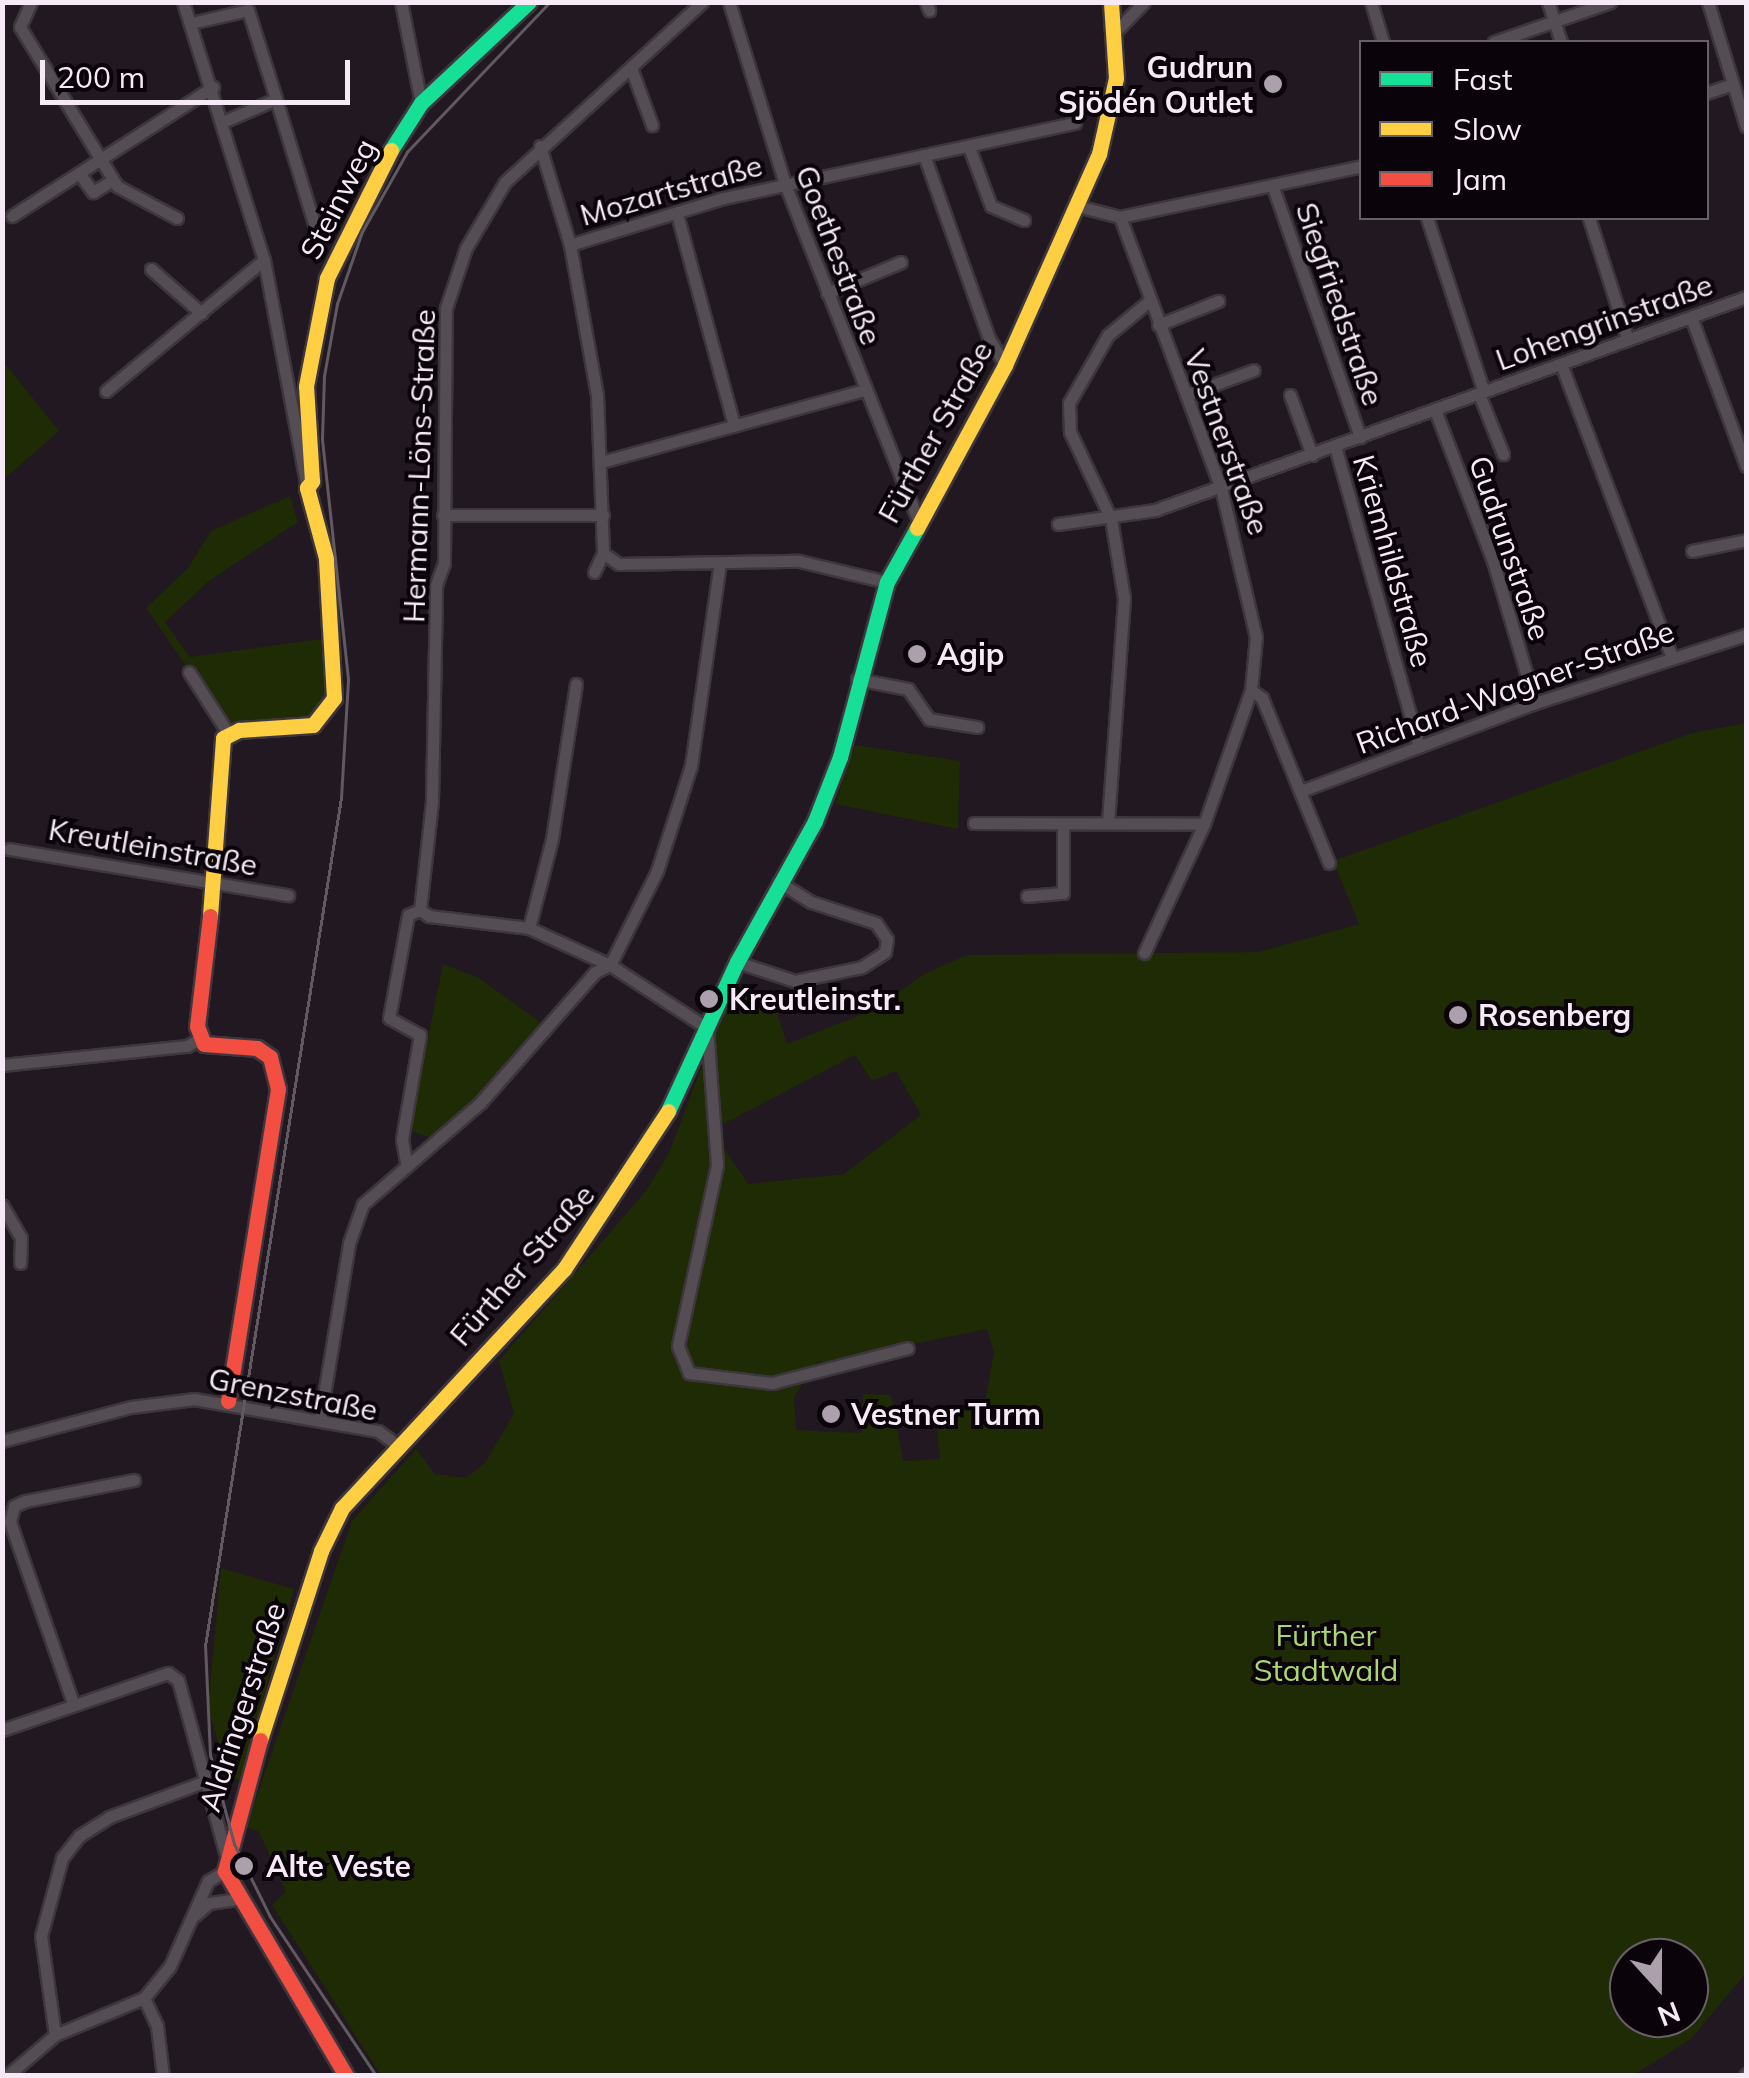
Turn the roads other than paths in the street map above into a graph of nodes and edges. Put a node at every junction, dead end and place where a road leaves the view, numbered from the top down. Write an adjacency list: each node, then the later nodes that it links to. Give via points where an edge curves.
1 (30, 2): 32 (street, via 20,27)
2 (184, 2): 14 (street)
3 (401, 2): 24 (street)
4 (529, 2): 24 (main road, Steinweg)
5 (702, 2): 19 (street, Hermann-Löns-Straße)
6 (729, 2): 36 (street, Goethestraße)
7 (1111, 2): 15 (main road, Fürther Straße)
8 (1144, 2): 15 (street)
9 (1371, 2): 16 (street)
10 (1548, 2): 13 (street)
11 (1610, 2): 13 (street)
12 (1708, 2): 20 (street)
13 (1554, 22): 17 (street); 18 (street)
14 (191, 23): 21 (street); 23 (street, via 248,10)
15 (1116, 31): 38 (main road, Fürther Straße, via 1109,118)
16 (1382, 40)
17 (1500, 40)
18 (1560, 40)
19 (631, 68): 27 (street); 29 (street, Hermann-Löns-Straße)
20 (1733, 84): 22 (street); 28 (street)
21 (213, 87): 25 (street); 32 (street)
22 (1709, 92)
23 (276, 99): 25 (street); 46 (street)
24 (421, 103): 62 (main road, Steinweg, via 364,194 328,278)
25 (225, 120): 48 (street)
26 (1075, 122): 30 (street, Mozartstraße)
27 (652, 125)
28 (1746, 126)
29 (540, 146): 47 (street); 79 (street, Hermann-Löns-Straße, via 505,182 466,248 446,308)
30 (968, 147): 31 (street, Mozartstraße); 43 (street, via 991,206)
31 (924, 156): 36 (street, Mozartstraße); 60 (street, via 990,339)
32 (101, 159): 34 (street); 35 (street)
33 (1359, 167): 37 (street)
34 (79, 173): 35 (street, via 93,192); 40 (street)
35 (113, 180): 42 (street, via 121,191)
36 (785, 184): 39 (street, Mozartstraße); 51 (street, Goethestraße)
37 (1274, 188): 41 (street); 71 (street, Siegfriedstraße)
38 (1078, 206): 41 (street); 60 (main road, Fürther Straße)
39 (677, 214): 47 (street, Mozartstraße); 70 (street)
40 (12, 216)
41 (1120, 217): 54 (street, Vestnerstraße)
42 (177, 218)
43 (1024, 220)
44 (1428, 220): 66 (street)
45 (1590, 220): 58 (street)
46 (314, 224)
47 (570, 244): 75 (street, via 597,395)
48 (264, 260): 55 (street); 63 (street)
49 (901, 262): 51 (street)
50 (151, 269): 55 (street)
51 (826, 293): 64 (street, Goethestraße)
52 (1746, 297): 56 (street, Lohengrinstraße)
53 (1218, 300): 57 (street)
54 (1149, 301): 57 (street, Vestnerstraße); 81 (street, via 1108,335 1069,403 1070,432)
55 (201, 313): 65 (street)
56 (1691, 317): 58 (street, Lohengrinstraße); 76 (street)
57 (1158, 325): 68 (street, Vestnerstraße)
58 (1628, 340): 59 (street, Lohengrinstraße)
59 (1561, 364): 66 (street, Lohengrinstraße); 91 (street)
60 (1006, 365): 82 (main road, Fürther Straße)
61 (1254, 370): 68 (street)
62 (306, 386): 63 (street); 77 (main road, Steinweg, via 312,481)
63 (288, 387): 77 (street)
64 (864, 390): 70 (street); 82 (street, Goethestraße)
65 (106, 392)
66 (1482, 393): 69 (street, Lohengrinstraße); 73 (street, Lohengrinstraße)
67 (1290, 395): 74 (street)
68 (1186, 396): 78 (street, Vestnerstraße)
69 (1435, 410): 71 (street, Lohengrinstraße); 96 (street, Gudrunstraße, via 1493,561)
70 (734, 425): 75 (street)
71 (1360, 438): 72 (street, Lohengrinstraße)
72 (1335, 446): 74 (street, Lohengrinstraße); 99 (street, Kriemhildstraße)
73 (1503, 454)
74 (1312, 455): 78 (street, Lohengrinstraße)
75 (601, 462): 80 (street)
76 (1746, 466)
77 (307, 488): 98 (main road, Steinweg, via 326,558 334,698 314,724 295,731)
78 (1222, 488): 81 (street, Lohengrinstraße); 95 (street, Vestnerstraße, via 1256,637)
79 (443, 515): 80 (street); 111 (street, Hermann-Löns-Straße, via 432,801)
80 (602, 515): 86 (street)
81 (1111, 519): 83 (street, Lohengrinstraße); 102 (street, via 1124,598 1124,656)
82 (918, 520): 89 (main road, Fürther Straße)
83 (1058, 524)
84 (1746, 540): 85 (street)
85 (1692, 551)
86 (603, 553): 87 (street, via 618,564); 88 (street)
87 (720, 562): 89 (street, via 799,561); 115 (street, via 691,766 657,871)
88 (594, 572)
89 (886, 582): 93 (main road, Fürther Straße)
90 (1746, 635): 91 (street, Richard-Wagner-Straße)
91 (1672, 656): 96 (street, Richard-Wagner-Straße)
92 (188, 672): 98 (street)
93 (857, 679): 97 (street, via 908,689 929,720); 107 (main road, Fürther Straße, via 840,758 815,821)
94 (576, 684): 112 (street, via 552,839)
95 (1251, 690): 100 (street, via 1262,698); 103 (street, Vestnerstraße)
96 (1535, 703): 99 (street, Richard-Wagner-Straße)
97 (977, 726)
98 (225, 736): 108 (main road)
99 (1419, 746): 100 (street, Richard-Wagner-Straße)
100 (1301, 791): 106 (street)
101 (974, 822): 104 (street)
102 (1108, 822): 103 (street); 104 (street)
103 (1204, 824): 113 (street, Vestnerstraße)
104 (1063, 825): 110 (street, via 1063,893)
105 (9, 848): 108 (street, Kreutleinstraße)
106 (1329, 863)
107 (779, 882): 114 (main road, Fürther Straße); 114 (street, via 810,902 876,924 887,939 884,952 862,967 795,981)
108 (213, 885): 109 (street, Kreutleinstraße); 117 (main road)
109 (288, 895)
110 (1026, 896)
111 (414, 912): 112 (street); 119 (street, Hermann-Löns-Straße, via 389,1018 420,1035 402,1140)
112 (529, 928): 115 (street)
113 (1144, 953)
114 (737, 962): 116 (main road, Fürther Straße)
115 (610, 965): 116 (street); 119 (street, via 480,1103)
116 (707, 1028): 122 (street, via 717,1166 680,1360 689,1373 772,1383); 126 (main road, Fürther Straße, via 655,1140 611,1208 564,1269)
117 (199, 1039): 118 (street, via 186,1046); 123 (main road, via 211,1047 258,1048 277,1069)
118 (2, 1065)
119 (406, 1162): 124 (street, via 363,1204 355,1222)
120 (2, 1206): 121 (street, via 21,1238)
121 (20, 1263)
122 (908, 1348)
123 (228, 1402): 124 (street, Grenzstraße); 125 (street, Grenzstraße, via 158,1402)
124 (320, 1419): 126 (street, Grenzstraße, via 378,1431)
125 (2, 1441)
126 (397, 1445): 128 (main road, Fürther Straße, via 342,1508)
127 (134, 1480): 129 (street, via 14,1506 10,1522)
128 (311, 1578): 132 (main road, Aldringerstraße)
129 (73, 1703): 130 (street); 131 (street, via 156,1673 178,1680)
130 (2, 1730)
131 (203, 1782): 132 (street); 139 (street, via 109,1817 79,1836 62,1858 41,1936)
132 (224, 1852): 133 (main road)
133 (225, 1870): 134 (street); 135 (main road)
134 (206, 1884): 136 (street); 137 (street)
135 (237, 1899): 136 (street); 142 (main road)
136 (215, 1902): 137 (street)
137 (192, 1918): 138 (street, via 170,1966)
138 (144, 1998): 139 (street); 141 (street, via 157,2026)
139 (55, 2035): 140 (street)
140 (7, 2076)
141 (163, 2076)
142 (346, 2076)

